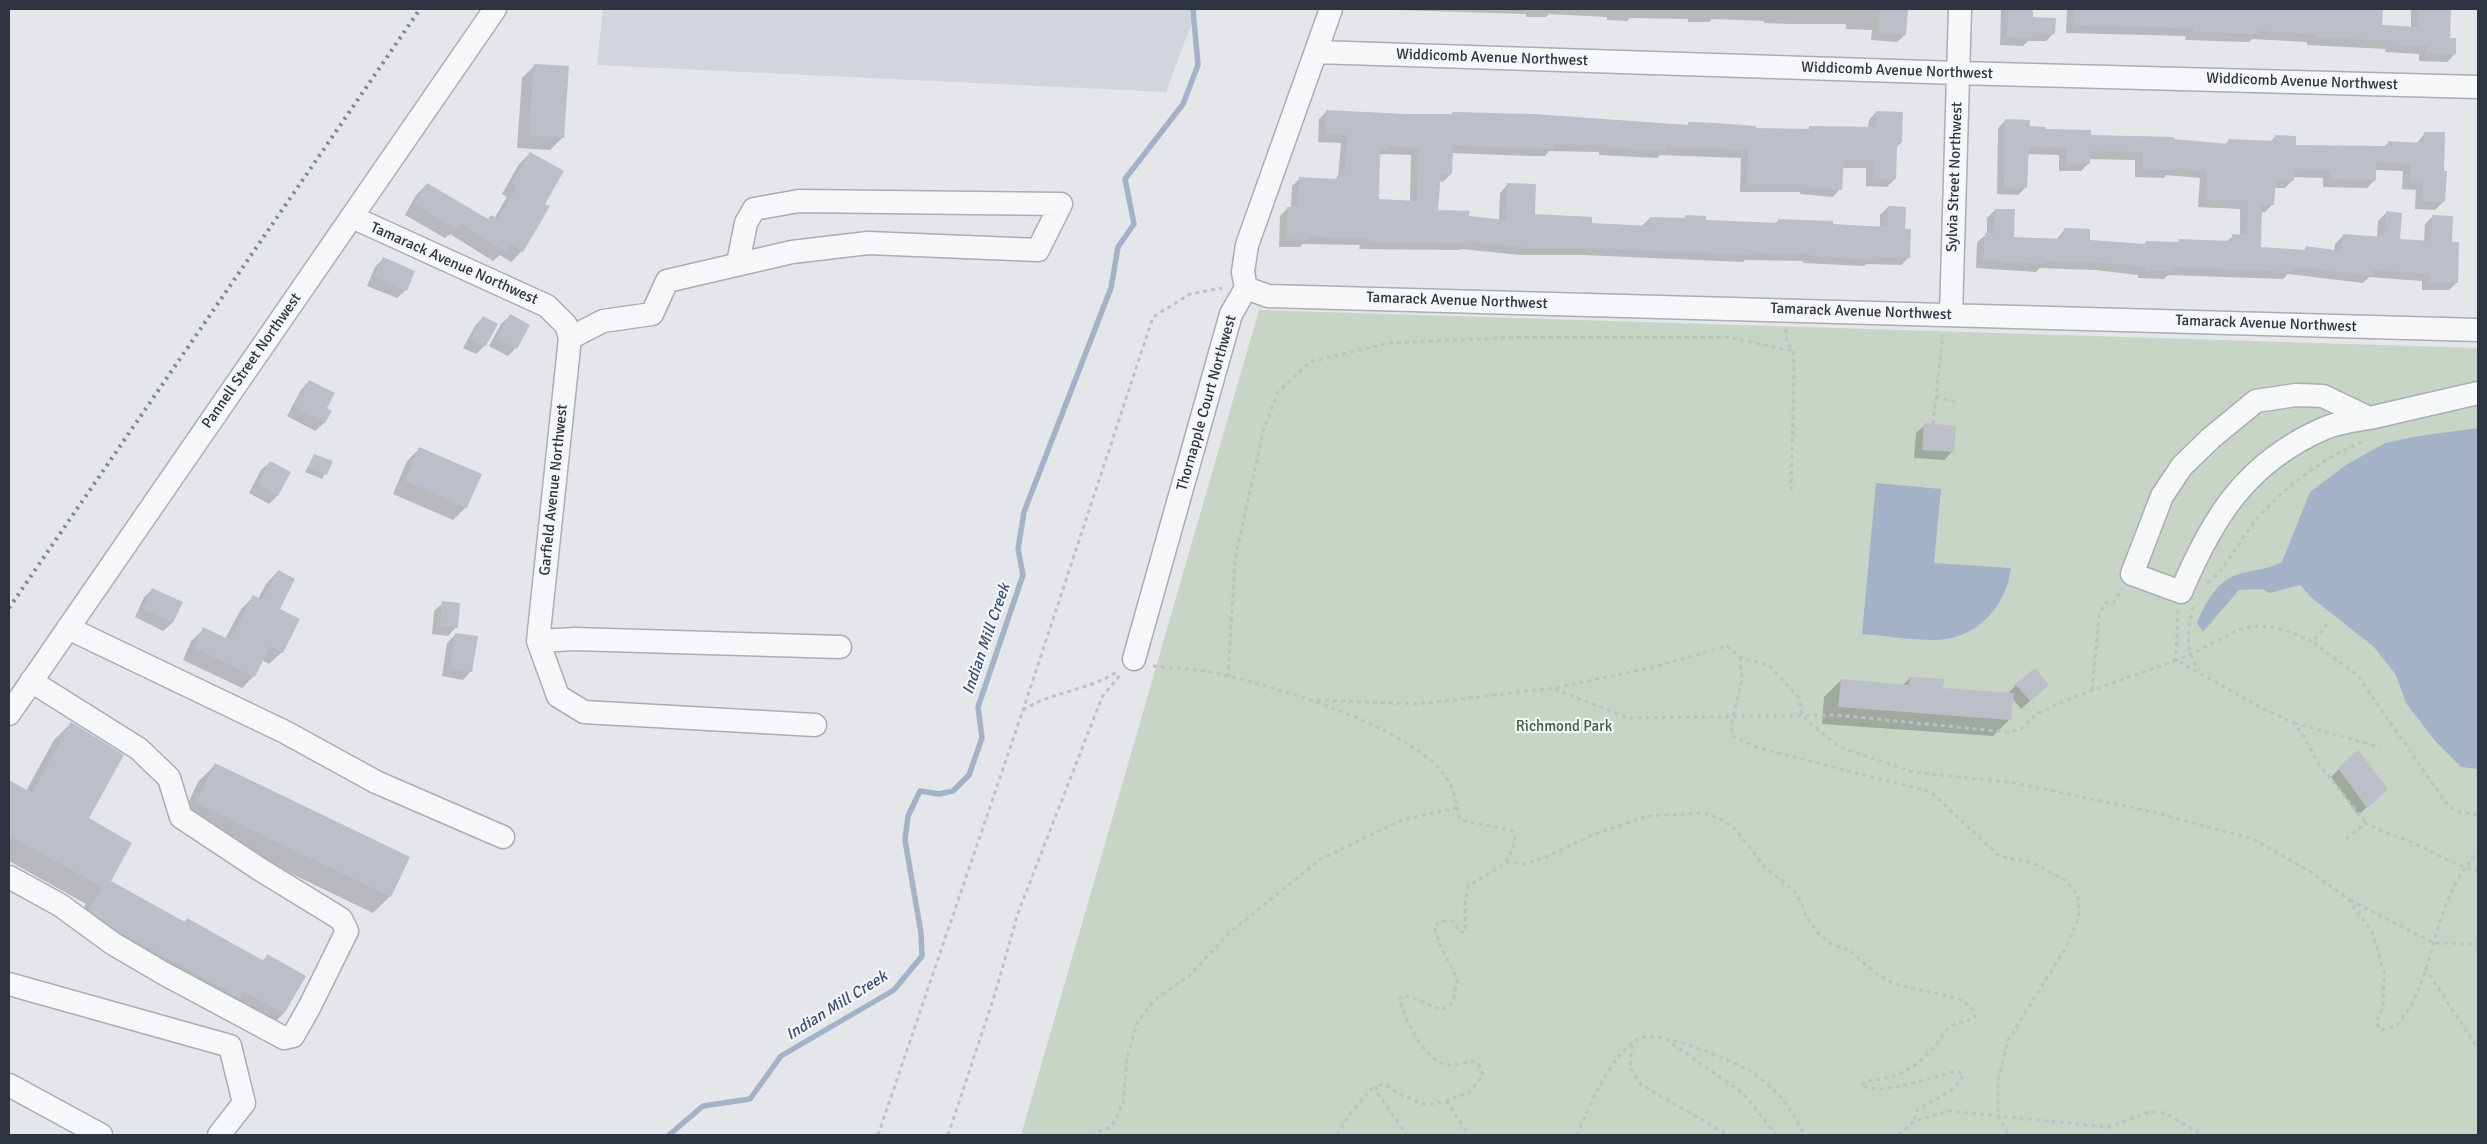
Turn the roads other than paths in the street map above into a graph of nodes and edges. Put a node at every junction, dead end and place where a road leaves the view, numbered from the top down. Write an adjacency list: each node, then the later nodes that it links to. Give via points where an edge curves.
1 (495, 9): 7 (street, Pannell Street Northwest)
2 (1331, 9): 4 (street)
3 (1960, 9): 5 (street, Sylvia Street Northwest)
4 (1316, 52): 5 (street, Widdicomb Avenue Northwest); 9 (street, via 1247,245 1243,272)
5 (1958, 73): 6 (street, Widdicomb Avenue Northwest); 10 (street, Sylvia Street Northwest)
6 (2478, 87)
7 (352, 217): 12 (street, Tamarack Avenue Northwest, via 547,306 566,325); 15 (street, Pannell Street Northwest)
8 (738, 263): 8 (street, via 792,252 868,243 1038,250 1061,204 799,201 781,204 754,209 746,223); 12 (street, via 667,281 652,314 603,320)
9 (1246, 288): 10 (street, Tamarack Avenue Northwest, via 1268,296); 18 (street, Thornapple Court Northwest, via 1231,314)
10 (1948, 314): 11 (street, Tamarack Avenue Northwest)
11 (2478, 330)
12 (570, 338): 16 (street, Garfield Avenue Northwest)
13 (2478, 393): 14 (street)
14 (2370, 429): 14 (street, via 2327,427 2284,449 2252,474 2201,544 2188,597 2132,574 2162,496 2182,466 2256,401 2296,395 2324,396)
15 (68, 628): 19 (street, Pannell Street Northwest); 22 (street, via 268,724 376,782)
16 (538, 641): 17 (street, via 575,639); 21 (street, via 558,696 584,712)
17 (840, 646)
18 (1132, 661)
19 (31, 681): 20 (street, Pannell Street Northwest); 23 (street, via 139,749 169,778 181,817 334,914 348,931 293,1036 284,1038 163,973 112,943 60,905)
20 (9, 714)
21 (816, 725)
22 (503, 837)
23 (9, 877)
24 (9, 984): 27 (street, via 230,1046 244,1103)
25 (9, 1085): 26 (street)
26 (101, 1135)
27 (219, 1135)

